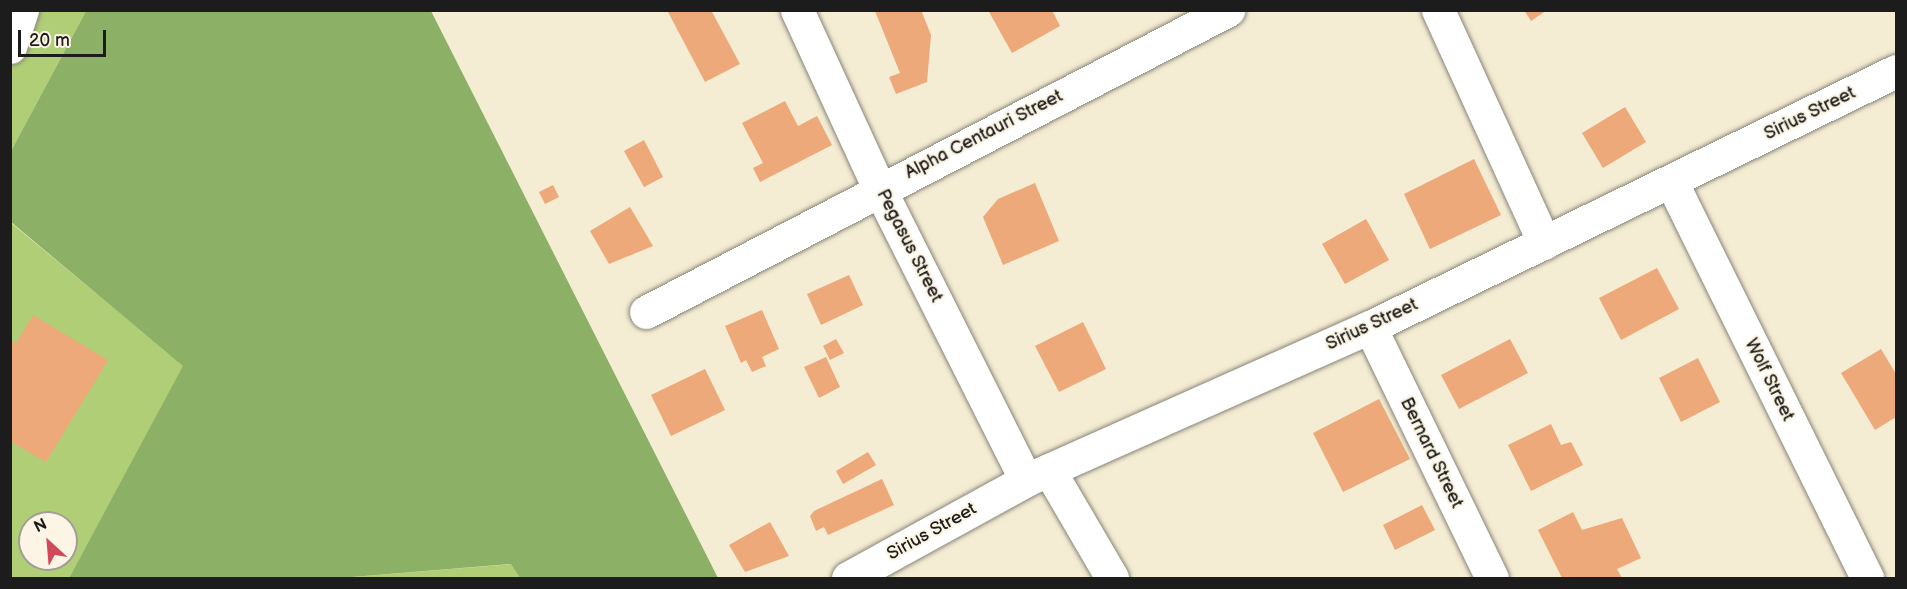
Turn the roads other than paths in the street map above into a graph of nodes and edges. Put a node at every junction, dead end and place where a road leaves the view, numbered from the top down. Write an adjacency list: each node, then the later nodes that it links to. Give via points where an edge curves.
1 (22, 10): 5 (street)
2 (797, 10): 8 (street, Pegasus Street)
3 (1228, 10): 8 (street, Alpha Centauri Street)
4 (1438, 10): 9 (street)
5 (10, 47)
6 (1896, 71): 7 (street, Sirius Street)
7 (1671, 182): 9 (street, Sirius Street); 16 (street, Wolf Street)
8 (879, 188): 10 (street, Alpha Centauri Street); 12 (street, Pegasus Street)
9 (1544, 243): 11 (street, Sirius Street)
10 (646, 312)
11 (1370, 327): 12 (street, Sirius Street); 15 (street, Bernard Street)
12 (1038, 475): 13 (street, Sirius Street); 14 (street, Pegasus Street)
13 (848, 579)
14 (1112, 579)
15 (1492, 579)
16 (1867, 579)

